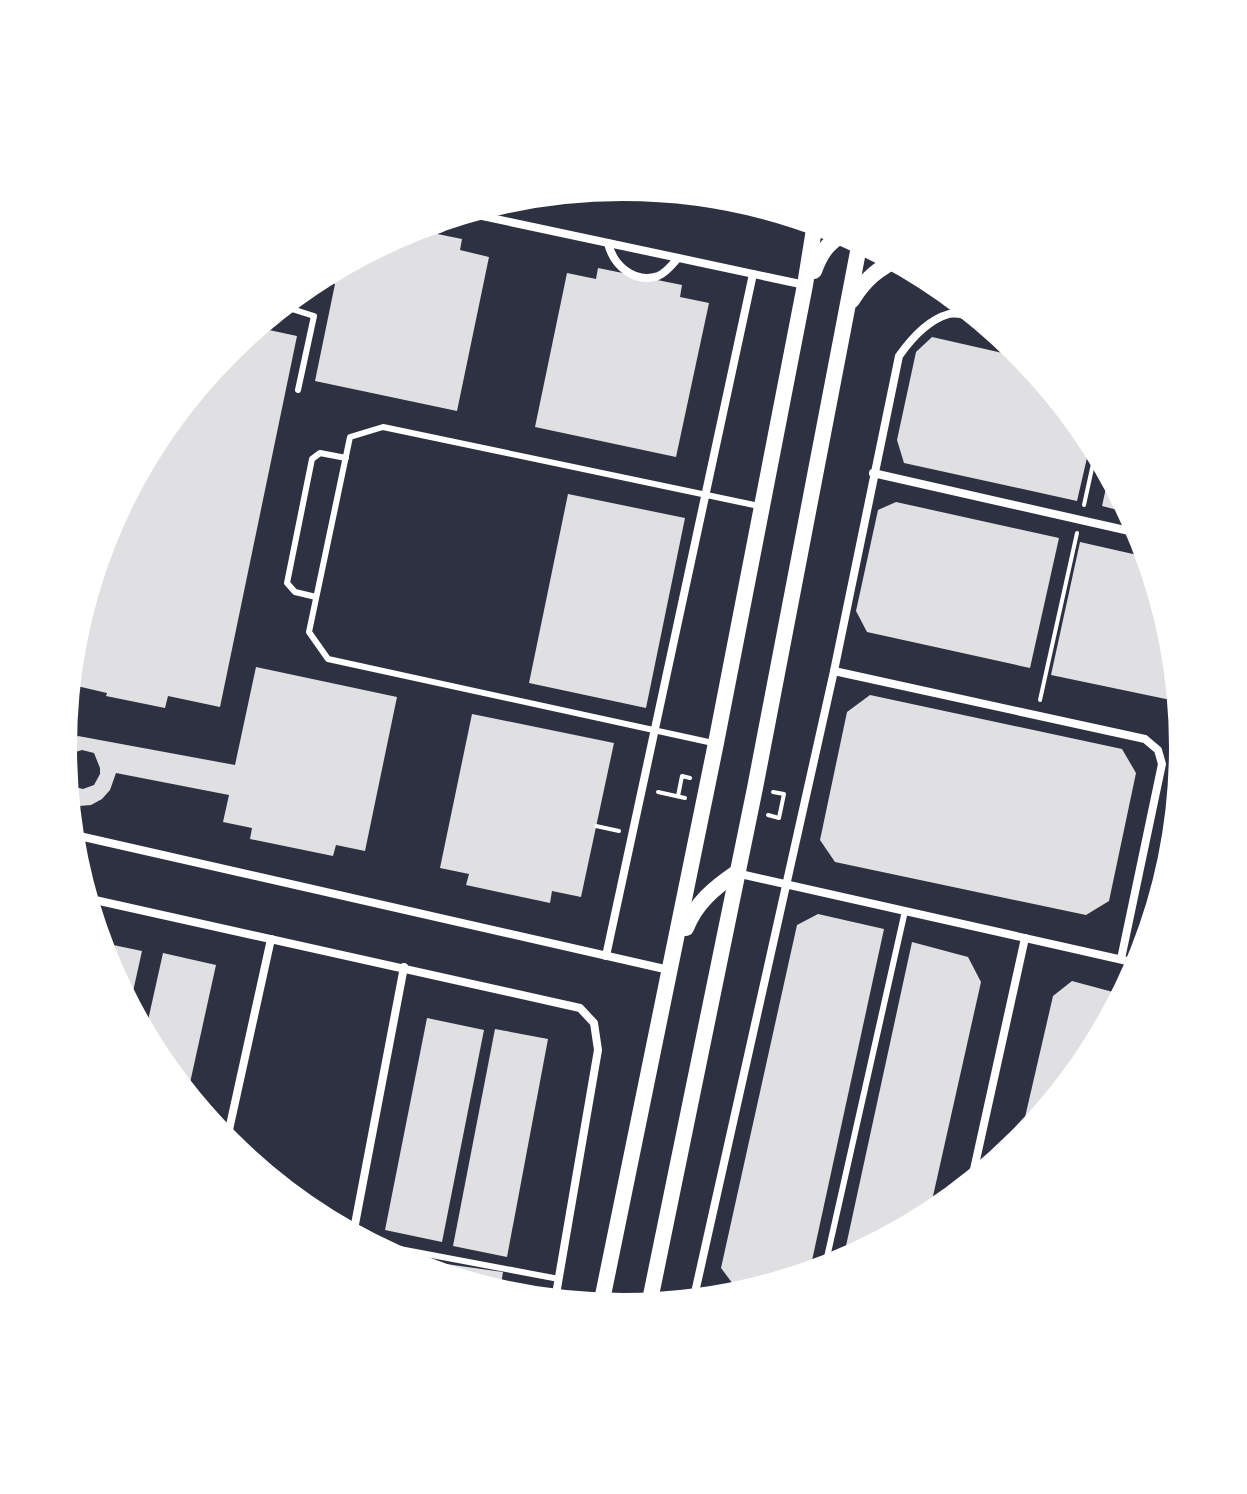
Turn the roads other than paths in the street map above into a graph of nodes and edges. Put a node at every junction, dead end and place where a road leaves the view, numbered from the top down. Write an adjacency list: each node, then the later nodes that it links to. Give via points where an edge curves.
1 (477, 215): 6 (street)
2 (450, 224): 4 (street)
3 (814, 230): 11 (main road)
4 (428, 232)
5 (835, 237): 12 (main road, via 820,254)
6 (608, 243): 8 (street); 8 (street, via 620,268 637,276 657,276)
7 (859, 248): 15 (main road)
8 (678, 258): 10 (street)
9 (889, 264): 15 (main road, via 862,283)
10 (753, 274): 11 (street); 19 (street)
11 (805, 285): 12 (main road)
12 (801, 306): 20 (main road)
13 (290, 307): 16 (lane, via 314,316)
14 (969, 317): 18 (street, via 951,313 930,323 899,356)
15 (844, 318): 27 (main road)
16 (298, 390)
17 (346, 458): 19 (lane, via 350,437 383,427); 22 (lane); 22 (lane, via 320,453 312,459 287,583 295,592)
18 (873, 473): 21 (street); 23 (street)
19 (705, 494): 20 (lane); 24 (street)
20 (763, 507): 25 (main road)
21 (1131, 531)
22 (316, 597): 24 (lane, via 309,632 328,659)
23 (834, 671): 28 (street); 34 (street, via 1145,739 1158,750 1162,764)
24 (654, 730): 25 (lane); 33 (street)
25 (716, 743): 37 (main road)
26 (80, 836): 33 (street)
27 (736, 873): 28 (street); 37 (main road, via 694,910); 47 (main road)
28 (786, 884): 30 (street); 45 (street)
29 (94, 900): 32 (street)
30 (905, 911): 31 (street); 42 (lane)
31 (1025, 938): 34 (street); 39 (street)
32 (271, 939): 36 (street); 38 (street)
33 (606, 956): 37 (street)
34 (1121, 959): 35 (street)
35 (1131, 961)
36 (404, 967): 40 (street); 43 (street, via 580,1008 594,1023 598,1050)
37 (670, 971): 46 (main road)
38 (229, 1131)
39 (973, 1173)
40 (354, 1228)
41 (392, 1247): 43 (lane)
42 (826, 1260)
43 (559, 1279): 44 (street)
44 (556, 1294)
45 (695, 1294)
46 (603, 1297)
47 (651, 1297)

